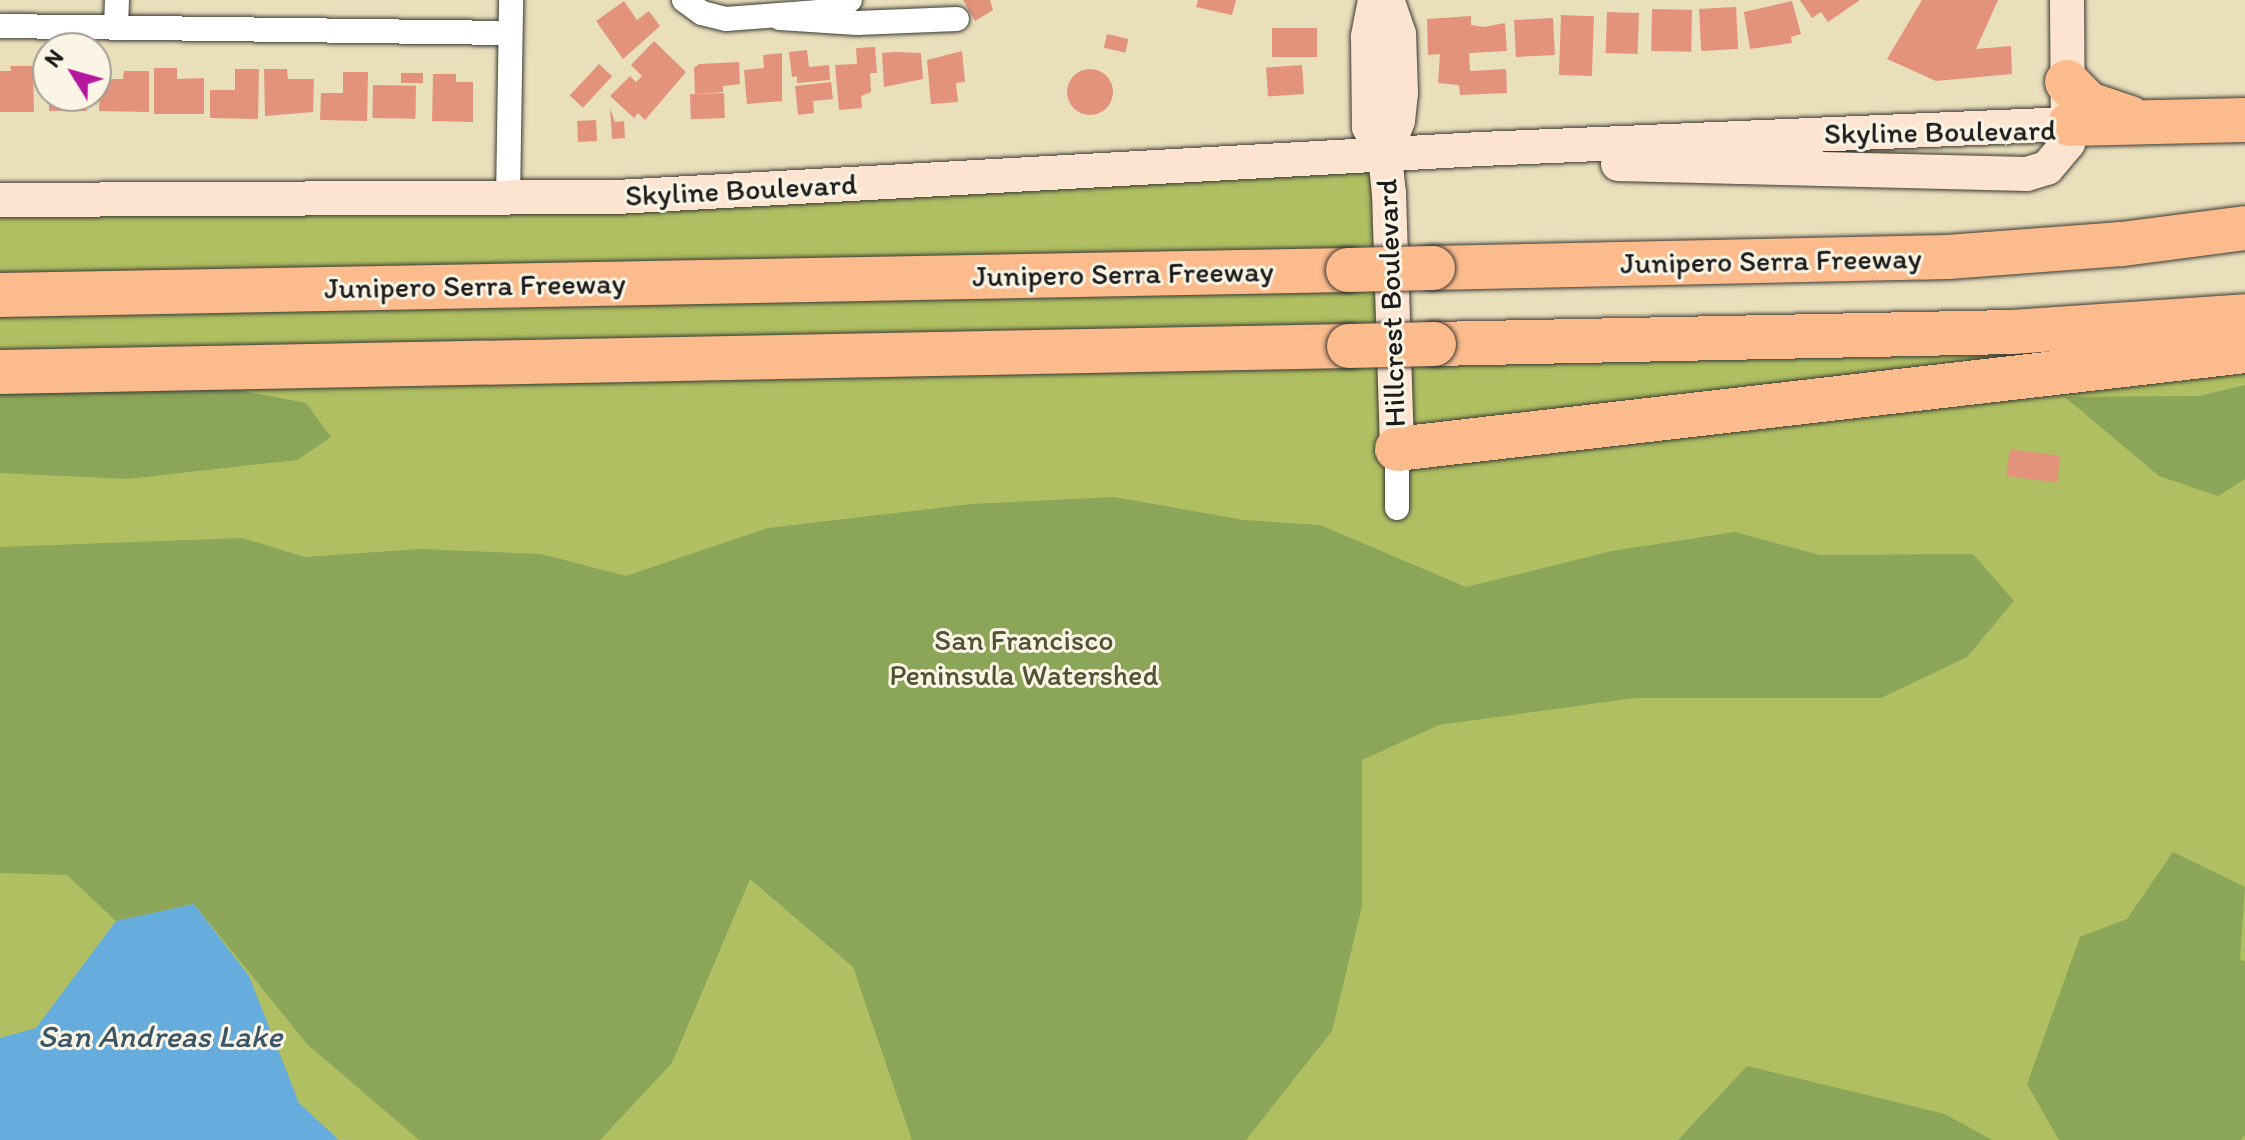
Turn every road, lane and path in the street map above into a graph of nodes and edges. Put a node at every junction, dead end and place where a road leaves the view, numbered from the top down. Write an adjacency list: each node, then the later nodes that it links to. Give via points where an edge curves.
1 (117, 0): 11 (street)
2 (511, 0): 12 (street)
3 (684, 0): 8 (street, via 702,13 726,19)
4 (850, 0): 8 (street)
5 (1375, 0): 16 (main road, Hillcrest Boulevard, via 1368,37 1369,127)
6 (1387, 0): 16 (main road, Hillcrest Boulevard, via 1399,34 1401,93)
7 (2067, 0): 13 (main road)
8 (780, 18): 9 (street, via 857,23)
9 (957, 19)
10 (0, 26): 11 (street)
11 (116, 28): 12 (street)
12 (510, 33): 17 (street)
13 (2068, 103): 14 (highway, via 2152,123); 15 (main road, Skyline Boulevard); 15 (main road, Skyline Boulevard, via 2059,159 2027,174 1500,161)
14 (2245, 120)
15 (1481, 149): 16 (main road, Skyline Boulevard)
16 (1385, 156): 17 (main road, Skyline Boulevard); 24 (main road, Hillcrest Boulevard)
17 (508, 199): 18 (main road, Skyline Boulevard)
18 (0, 200)
19 (2245, 228): 20 (highway, Junipero Serra Freeway, bridge, via 1963,256)
20 (0, 295)
21 (2245, 316): 23 (highway, bridge, via 2012,332)
22 (2245, 351): 24 (highway)
23 (0, 372)
24 (1397, 449): 25 (street)
25 (1397, 508)

